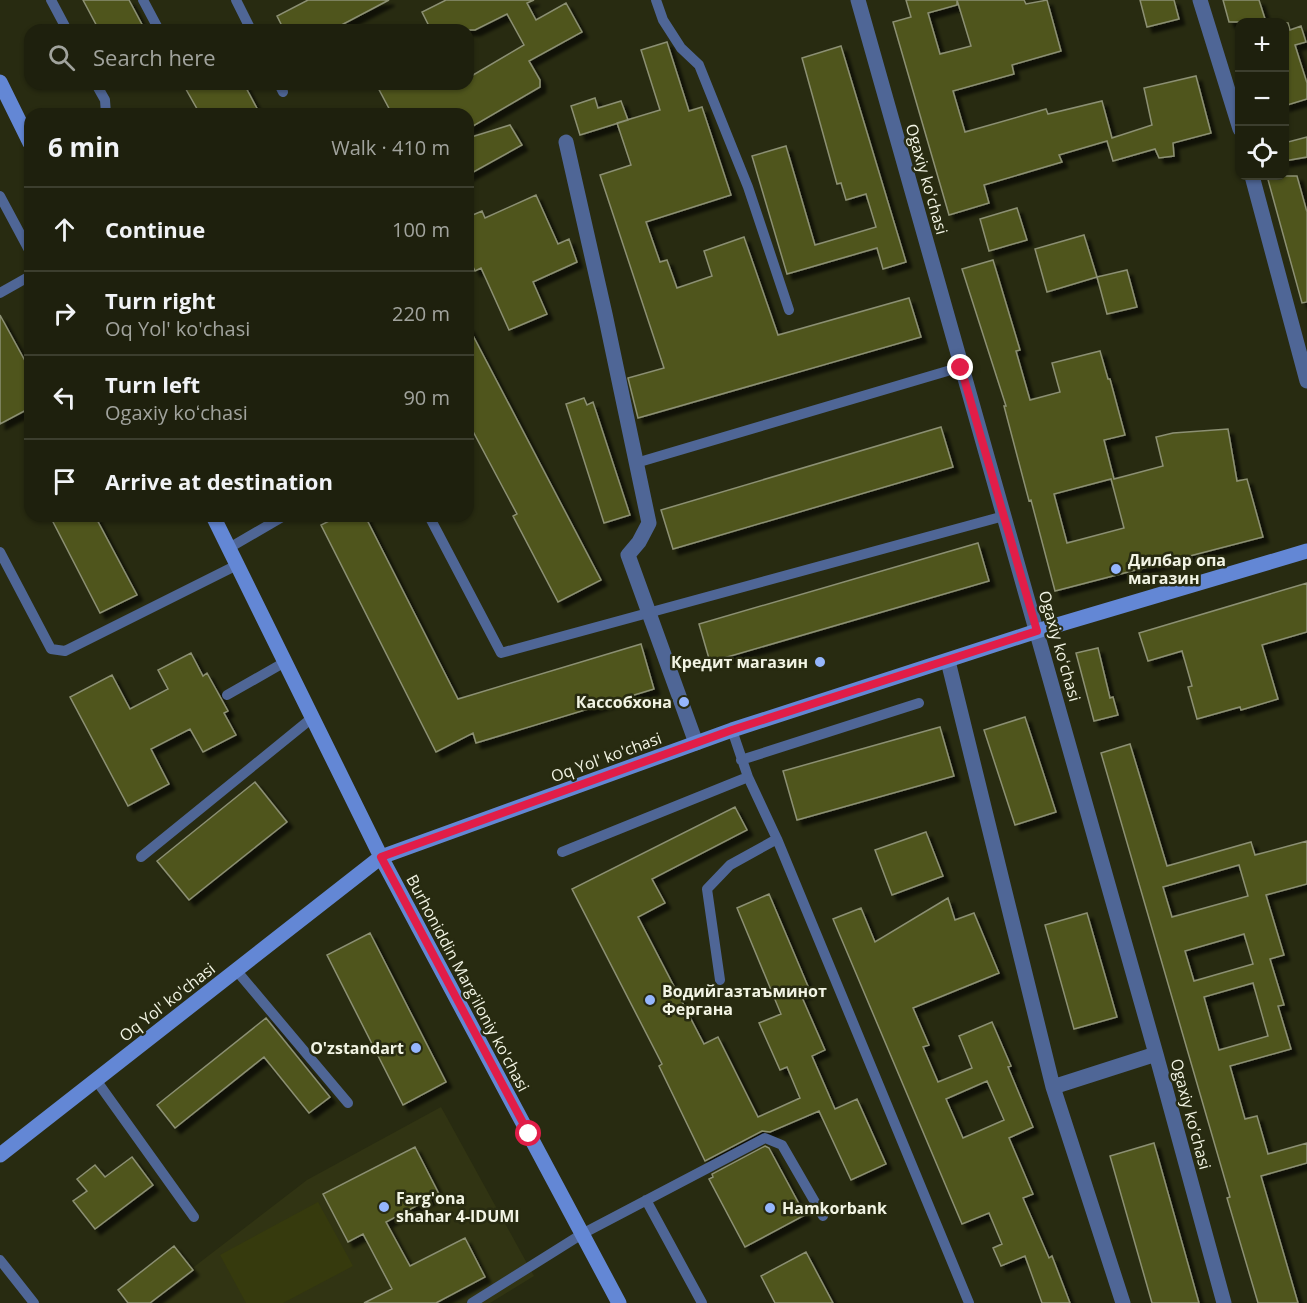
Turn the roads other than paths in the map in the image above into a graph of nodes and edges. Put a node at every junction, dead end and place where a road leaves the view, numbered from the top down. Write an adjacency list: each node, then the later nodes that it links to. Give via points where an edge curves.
1 (51, 0): 7 (lane)
2 (143, 0): 8 (lane)
3 (236, 0): 9 (lane)
4 (656, 0): 21 (lane, via 663,20 681,48 699,65 748,187)
5 (858, 0): 22 (street, Ogaxiy koʻchasi)
6 (1200, 0): 13 (street)
7 (64, 24)
8 (156, 24)
9 (248, 24)
10 (0, 82): 14 (street)
11 (99, 90): 12 (lane)
12 (106, 108)
13 (1238, 126)
14 (24, 130)
15 (566, 142): 24 (street)
16 (1253, 180): 23 (street)
17 (0, 196): 18 (lane)
18 (24, 241)
19 (24, 279): 20 (lane)
20 (0, 293)
21 (789, 310)
22 (961, 368): 24 (lane); 25 (street, Ogaxiy koʻchasi)
23 (1307, 381)
24 (636, 463): 33 (street, via 649,523 628,555)
25 (1004, 516): 33 (lane); 34 (street, Ogaxiy koʻchasi)
26 (216, 522): 29 (street, Burhoniddin Marg'iloniy ko'chasi)
27 (274, 522): 29 (lane)
28 (432, 522): 33 (lane, via 501,653)
29 (229, 548): 32 (street, Burhoniddin Marg'iloniy ko'chasi)
30 (1307, 551): 34 (street, Oq Yol' ko'chasi)
31 (0, 552): 32 (lane, via 51,649 65,651)
32 (237, 565): 36 (street, Burhoniddin Marg'iloniy ko'chasi)
33 (649, 614): 41 (street)
34 (1037, 631): 35 (street, Oq Yol' ko'chasi); 50 (street, Ogaxiy koʻchasi)
35 (948, 661): 40 (street, Oq Yol' ko'chasi); 52 (street)
36 (285, 662): 37 (lane); 39 (street, Burhoniddin Marg'iloniy ko'chasi)
37 (227, 695)
38 (919, 703): 42 (lane)
39 (312, 718): 46 (lane); 47 (street, Burhoniddin Marg'iloniy ko'chasi)
40 (732, 730): 41 (street, Oq Yol' ko'chasi); 42 (lane)
41 (696, 743): 47 (street, Oq Yol' ko'chasi)
42 (741, 760): 43 (lane)
43 (748, 777): 44 (lane); 45 (lane)
44 (777, 839): 49 (lane, via 730,865 707,889); 64 (lane)
45 (562, 852)
46 (141, 857)
47 (381, 857): 48 (street, Oq Yol' ko'chasi); 58 (street, Burhoniddin Marg'iloniy ko'chasi)
48 (236, 970): 51 (street, Oq Yol' ko'chasi); 53 (lane)
49 (720, 980)
50 (1156, 1054): 52 (street); 66 (street, Ogaxiy koʻchasi)
51 (96, 1080): 54 (street, Oq Yol' ko'chasi); 57 (lane)
52 (1053, 1087): 65 (street)
53 (348, 1103)
54 (3, 1148)
55 (646, 1200): 56 (lane, via 765,1138 782,1145); 58 (lane); 63 (lane)
56 (823, 1215)
57 (194, 1217)
58 (582, 1234): 61 (lane); 62 (street, Burhoniddin Marg'iloniy ko'chasi)
59 (0, 1260): 60 (lane)
60 (34, 1303)
61 (471, 1303)
62 (619, 1303)
63 (701, 1303)
64 (969, 1303)
65 (1123, 1303)
66 (1224, 1303)

